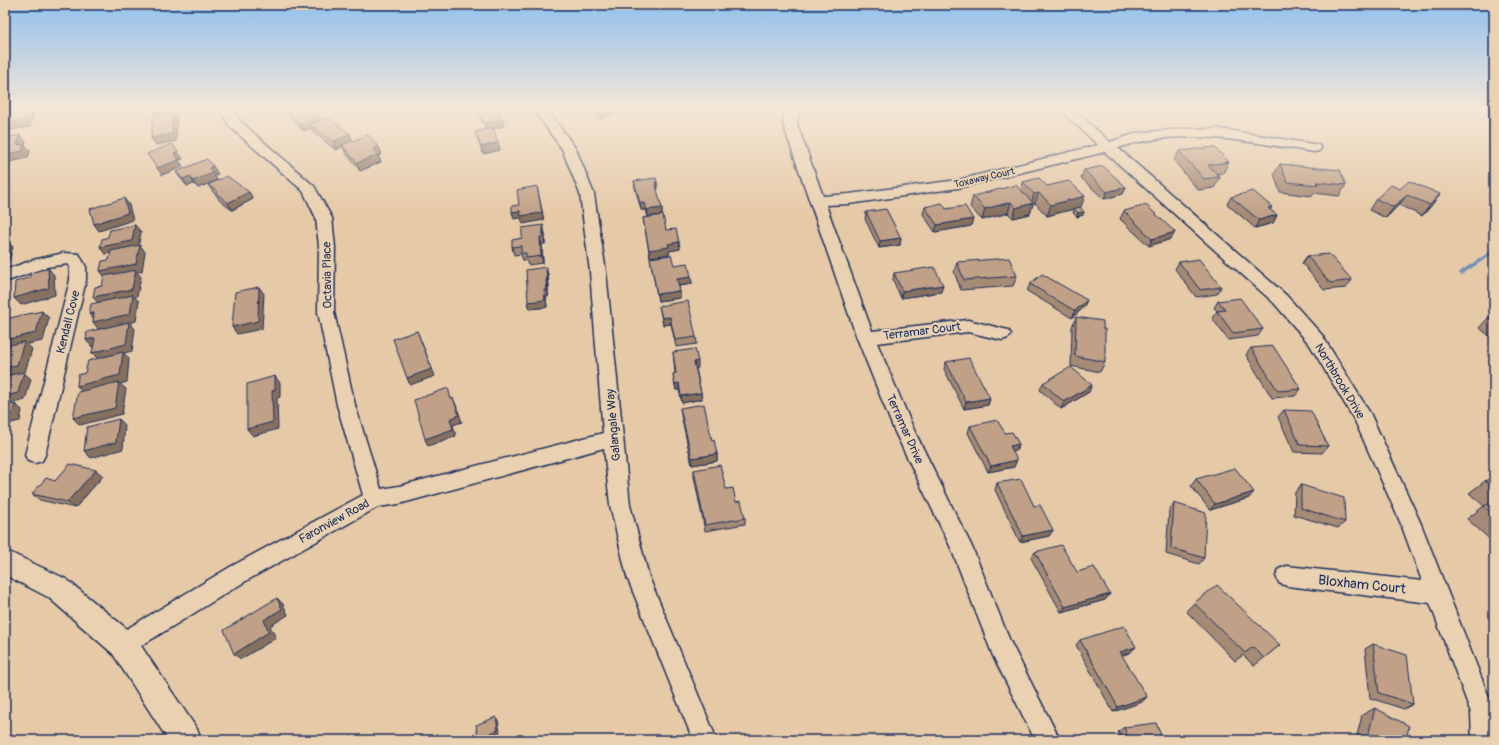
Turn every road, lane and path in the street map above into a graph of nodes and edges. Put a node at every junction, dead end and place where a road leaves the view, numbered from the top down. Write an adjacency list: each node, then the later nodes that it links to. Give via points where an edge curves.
1 (258, 144): 15 (street, Octavia Place, via 310,189 324,218 327,246 326,312 346,405)
2 (565, 144): 13 (street, Galangale Way, via 587,194 598,272)
3 (797, 144): 9 (street, Terramar Drive)
4 (1104, 144): 7 (street, Northbrook Drive)
5 (1117, 144): 7 (street, Toxaway Court)
6 (1287, 144): 8 (street, Toxaway Court)
7 (1108, 147): 9 (street, Toxaway Court, via 958,184); 18 (street, Northbrook Drive, via 1280,299 1316,340 1363,418 1411,524)
8 (1314, 148)
9 (817, 201): 12 (street, Terramar Drive)
10 (5, 276): 14 (street, Kendall Cove, via 64,253 73,258 78,267 78,280)
11 (1002, 334): 12 (street, Terramar Court, via 968,326)
12 (866, 338): 22 (street, Terramar Drive, via 904,430 961,548 1001,648)
13 (613, 438): 15 (street, Faronview Road); 21 (street, Galangale Way, via 620,504 638,577)
14 (35, 455)
15 (374, 500): 19 (street, Faronview Road, via 238,574)
16 (5, 562): 19 (main road, via 58,588)
17 (1287, 576): 18 (street, Bloxham Court)
18 (1437, 592): 23 (street, Northbrook Drive, via 1483,713)
19 (122, 644): 20 (main road)
20 (186, 740)
21 (705, 740)
22 (1048, 740)
23 (1484, 740)

